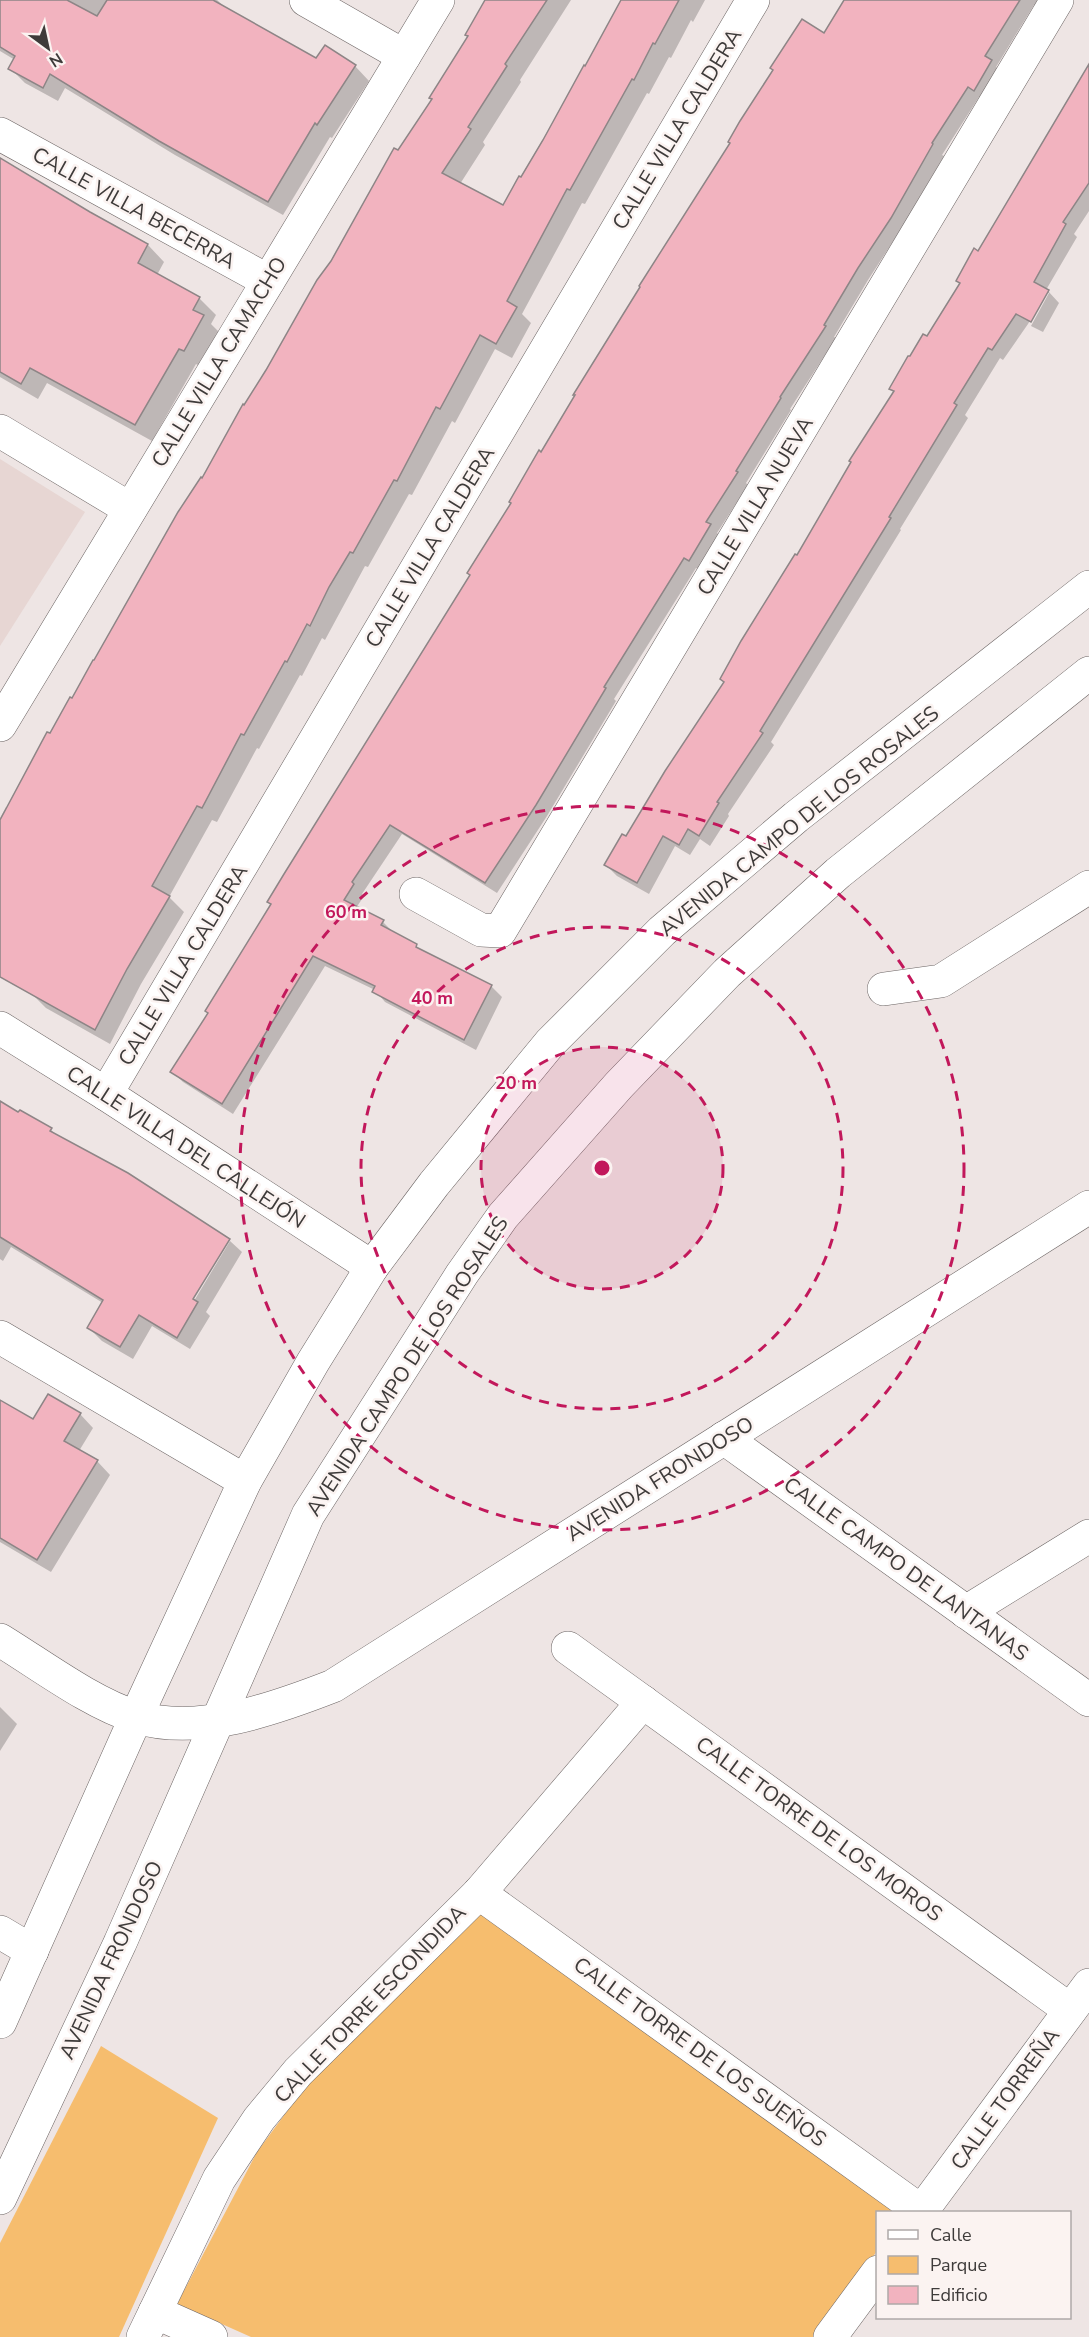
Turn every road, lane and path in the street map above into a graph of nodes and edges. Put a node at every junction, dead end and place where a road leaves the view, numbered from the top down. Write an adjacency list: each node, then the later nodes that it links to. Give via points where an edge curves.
1 (306, 0): 5 (street)
2 (438, 0): 5 (street, CALLE VILLA CAMACHO)
3 (753, 0): 17 (street, CALLE VILLA CALDERA)
4 (1057, 0): 14 (street, CALLE VILLA NUEVA, via 500,931 481,930)
5 (404, 56): 7 (street, CALLE VILLA CAMACHO)
6 (0, 134): 7 (street, CALLE VILLA BECERRA)
7 (268, 281): 9 (street, CALLE VILLA CAMACHO)
8 (0, 431): 9 (street)
9 (130, 509): 12 (street, CALLE VILLA CAMACHO)
10 (1089, 587): 19 (street, AVENIDA CAMPO DE LOS ROSALES, via 796,817 662,931 550,1043 434,1184)
11 (1089, 673): 30 (street, AVENIDA CAMPO DE LOS ROSALES, via 838,873 727,973 619,1085 503,1216 308,1515)
12 (0, 725)
13 (1089, 887): 15 (street, via 940,981)
14 (416, 894)
15 (884, 989)
16 (0, 1028): 17 (street, CALLE VILLA DEL CALLEJÓN)
17 (106, 1094): 19 (street, CALLE VILLA DEL CALLEJÓN)
18 (1089, 1207): 21 (street, AVENIDA FRONDOSO)
19 (372, 1267): 22 (street, AVENIDA CAMPO DE LOS ROSALES)
20 (0, 1337): 22 (street)
21 (724, 1438): 24 (street, CALLE CAMPO DE LANTANAS); 30 (street, AVENIDA FRONDOSO, via 333,1686 277,1708)
22 (245, 1481): 29 (street, AVENIDA CAMPO DE LOS ROSALES)
23 (1089, 1536): 24 (street)
24 (966, 1612): 27 (street, CALLE CAMPO DE LANTANAS)
25 (0, 1640): 29 (street, AVENIDA FRONDOSO, via 99,1700)
26 (568, 1648): 28 (street, CALLE TORRE DE LOS MOROS)
27 (1089, 1700)
28 (643, 1702): 31 (street, CALLE TORRE ESCONDIDA); 34 (street, CALLE TORRE DE LOS MOROS)
29 (136, 1717): 30 (street, AVENIDA FRONDOSO, via 171,1723); 33 (street)
30 (218, 1720): 36 (street, AVENIDA FRONDOSO, via 120,1943)
31 (479, 1893): 37 (street, CALLE TORRE DE LOS SUEÑOS); 40 (street, CALLE TORRE ESCONDIDA, via 298,2072 259,2119 219,2179)
32 (0, 1932): 33 (street)
33 (32, 1951): 35 (street)
34 (1080, 1997): 38 (street, CALLE TORREÑA)
35 (0, 2022)
36 (0, 2198)
37 (921, 2211)
38 (923, 2211)
39 (876, 2275): 42 (street)
40 (149, 2325): 41 (street)
41 (211, 2337)
42 (830, 2337)

